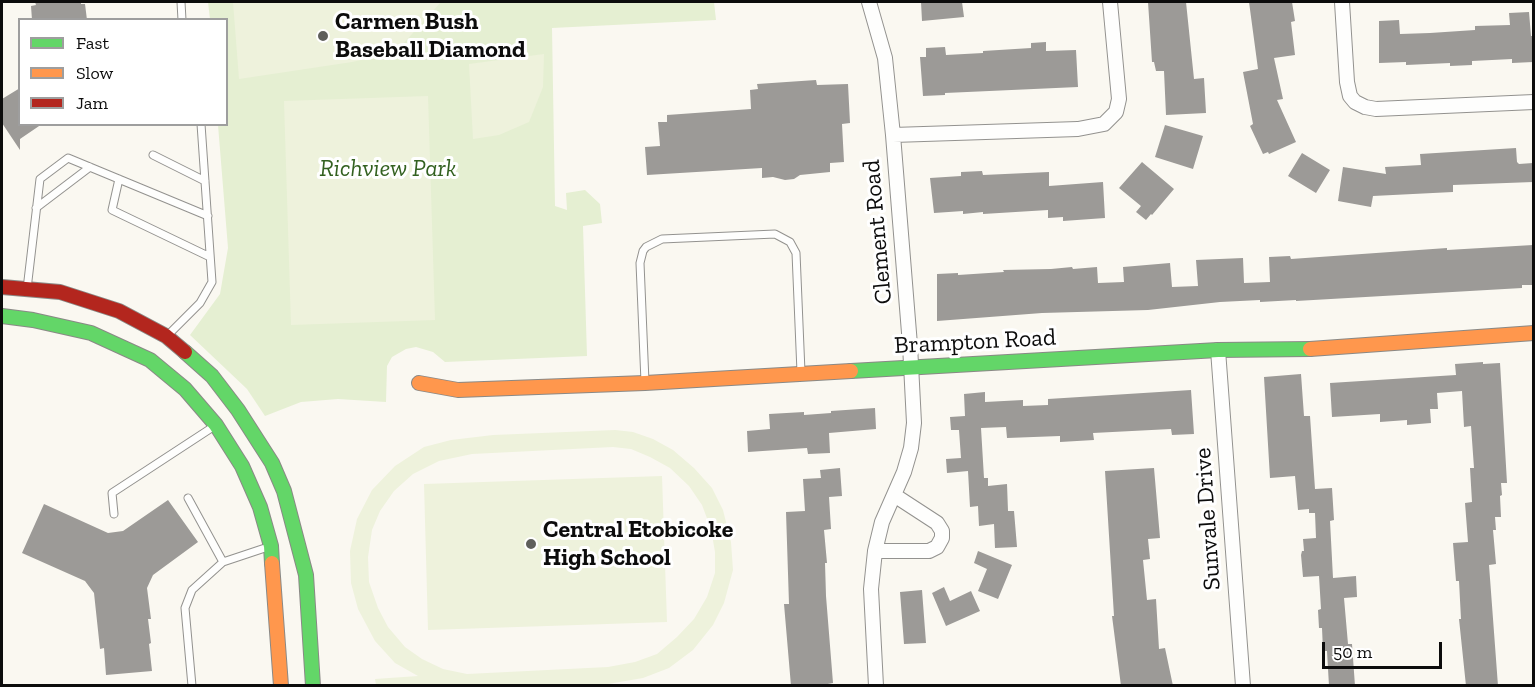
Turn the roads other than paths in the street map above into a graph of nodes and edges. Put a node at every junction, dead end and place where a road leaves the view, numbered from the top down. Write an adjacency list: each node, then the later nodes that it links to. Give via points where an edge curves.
1 (181, 2): 5 (lane)
2 (869, 2): 8 (street, Clement Road, via 885,58)
3 (1110, 2): 8 (street, via 1119,99 1114,116 1104,124 1078,129)
4 (1342, 2): 6 (street, via 1347,82 1355,102 1376,108)
5 (182, 18)
6 (1533, 102)
7 (201, 126): 12 (lane)
8 (893, 135): 22 (street, Clement Road)
9 (153, 155): 12 (lane)
10 (90, 167): 11 (lane); 13 (lane); 13 (lane, via 68,158 40,179)
11 (119, 179): 14 (lane); 15 (lane, via 112,210)
12 (205, 181): 14 (lane)
13 (36, 208): 17 (lane)
14 (208, 216): 15 (lane)
15 (210, 256): 20 (lane, via 212,282 200,303)
16 (2, 287): 17 (street)
17 (27, 289): 20 (street, via 60,292 119,311)
18 (2, 316): 20 (street)
19 (1533, 333): 21 (street, Brampton Road, via 1296,350)
20 (158, 348): 26 (street, via 212,376); 27 (street, via 185,389)
21 (1218, 350): 22 (street, Brampton Road); 39 (street, Sunvale Drive)
22 (911, 368): 23 (street, Brampton Road); 28 (street, Clement Road, via 911,448)
23 (801, 375): 25 (street, Brampton Road); 25 (lane, via 796,253 790,242 769,234 662,239 646,247 640,263)
24 (419, 383): 25 (street, Brampton Road, via 458,390)
25 (645, 383)
26 (238, 410): 27 (street); 31 (street, via 272,463)
27 (216, 425): 30 (lane, via 112,493); 32 (street, via 242,466)
28 (894, 495): 33 (street, Clement Road); 33 (street, via 937,523 942,538 929,551)
29 (189, 498): 34 (lane)
30 (114, 514)
31 (298, 539): 32 (street); 37 (street, via 306,575)
32 (272, 546): 34 (lane); 36 (street)
33 (875, 551): 38 (street, Clement Road, via 871,589)
34 (223, 562): 35 (lane, via 192,590 185,608)
35 (192, 686)
36 (281, 686)
37 (313, 686)
38 (876, 686)
39 (1243, 686)

